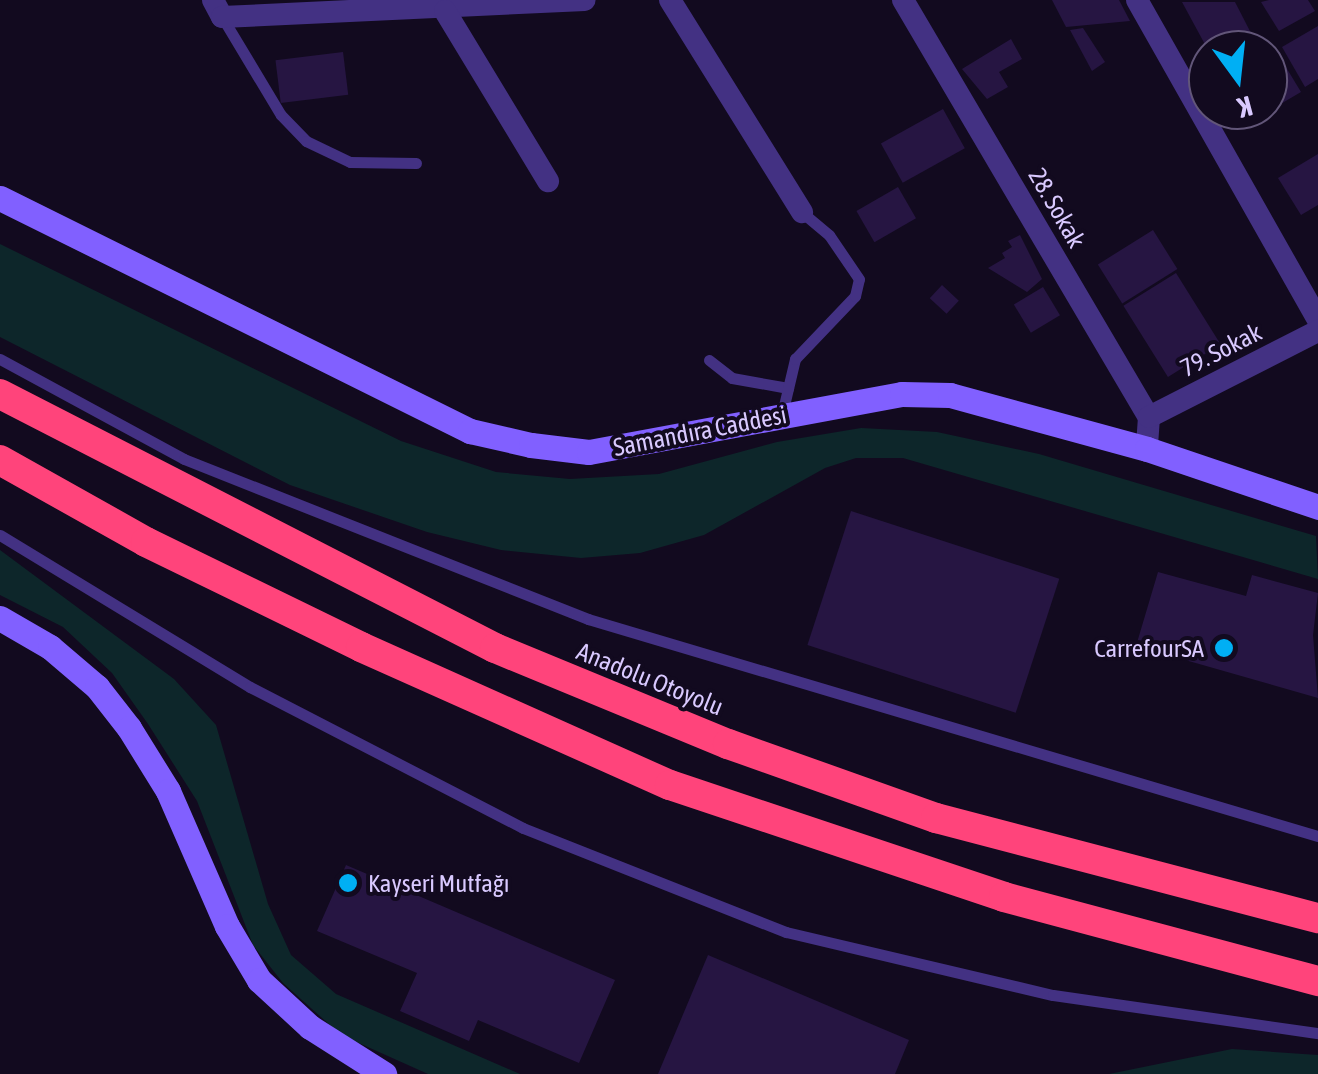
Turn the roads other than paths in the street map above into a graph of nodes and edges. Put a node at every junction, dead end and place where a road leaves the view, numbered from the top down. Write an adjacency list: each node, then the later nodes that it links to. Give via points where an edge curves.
1 (584, 0): 6 (street)
2 (670, 0): 10 (street)
3 (903, 0): 18 (street, 28. Sokak)
4 (1137, 0): 11 (street)
5 (218, 8): 6 (street); 7 (lane, via 281,115 306,141 350,162)
6 (445, 11): 8 (street)
7 (416, 163)
8 (548, 181)
9 (0, 198): 17 (main road, Samandıra Caddesi, via 470,431 589,452)
10 (802, 212): 15 (lane, via 829,236 859,279 855,296 804,346)
11 (1318, 320)
12 (1318, 331): 18 (street, 79. Sokak)
13 (0, 359): 24 (lane, via 184,459 588,619)
14 (710, 360): 15 (lane, via 732,378)
15 (788, 388): 17 (lane)
16 (0, 394): 25 (highway, Anadolu Otoyolu, via 495,648 728,744 936,818)
17 (782, 414): 19 (main road, Samandıra Caddesi, via 902,394 950,395)
18 (1148, 417): 19 (street)
19 (1147, 449): 21 (main road, Samandıra Caddesi)
20 (0, 460): 26 (highway, via 146,542 362,648 670,786 1004,897)
21 (1318, 507)
22 (0, 535): 27 (lane, via 250,687 523,828 786,932 1054,995)
23 (0, 618): 28 (main road, via 50,647 97,687 129,728 168,791 227,926 259,980 310,1026)
24 (1318, 836)
25 (1318, 918)
26 (1318, 981)
27 (1318, 1033)
28 (384, 1074)

